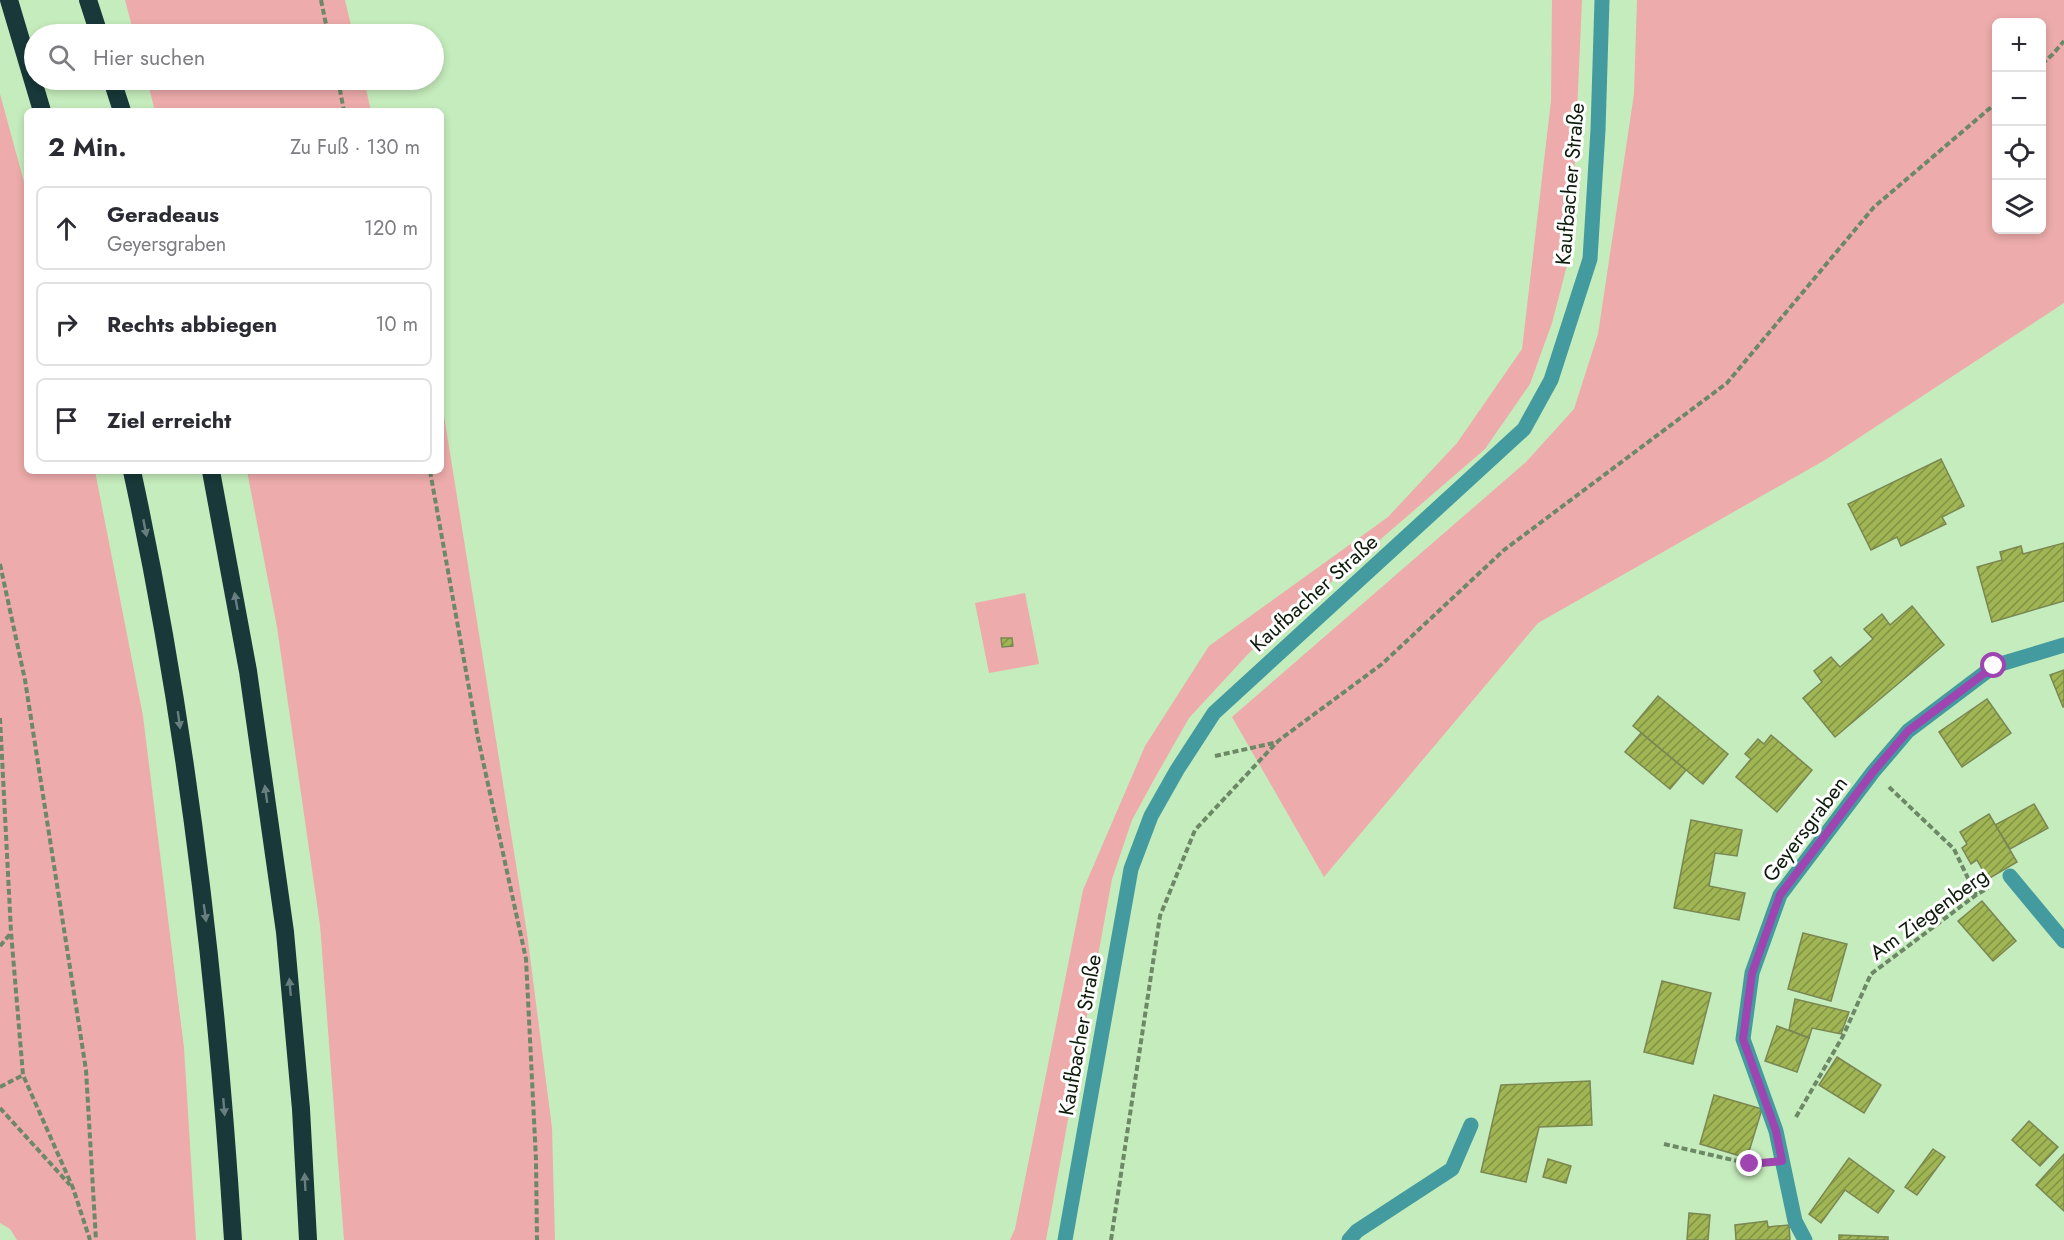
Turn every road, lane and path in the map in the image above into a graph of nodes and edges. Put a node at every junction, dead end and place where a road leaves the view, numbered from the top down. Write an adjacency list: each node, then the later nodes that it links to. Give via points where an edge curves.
1 (9, 0): 8 (highway)
2 (88, 0): 5 (highway)
3 (321, 0): 6 (path)
4 (1602, 0): 24 (street, Kaufbacher Straße, via 1590,259 1551,380 1524,429 1214,713)
5 (96, 24)
6 (326, 24)
7 (2064, 41): 9 (path)
8 (24, 50)
9 (2046, 61)
10 (36, 90): 14 (highway)
11 (115, 90): 15 (highway)
12 (340, 90): 16 (path)
13 (1992, 106): 23 (path, via 1874,207 1727,383 1504,550 1382,664)
14 (41, 108)
15 (121, 108)
16 (343, 108)
17 (133, 474): 41 (highway, one-way to 41, via 177,708 211,957)
18 (212, 474): 42 (highway, one-way to 18, via 285,932 248,671)
19 (431, 474): 43 (path, via 478,738 525,959)
20 (0, 564): 40 (path, via 25,680 86,1070)
21 (2064, 645): 25 (street, Geyersgraben, via 1994,666 1908,731)
22 (0, 718): 28 (path)
23 (1278, 741): 24 (path, via 1210,757); 45 (path, via 1195,830 1160,916)
24 (1177, 770): 44 (street, Kaufbacher Straße, via 1151,816 1131,868)
25 (1873, 772): 27 (path, via 1954,849); 35 (street, Geyersgraben, via 1780,895 1752,973 1743,1039)
26 (2010, 876): 27 (path, Am Ziegenberg); 29 (street)
27 (1976, 895): 35 (path, Am Ziegenberg, via 1871,974 1843,1036 1796,1118)
28 (11, 932): 30 (path); 31 (path)
29 (2064, 941)
30 (0, 946)
31 (23, 1076): 32 (path); 38 (path)
32 (0, 1087)
33 (0, 1108): 38 (path)
34 (1472, 1125): 46 (street, via 1452,1169)
35 (1776, 1131): 37 (street, Geyersgraben)
36 (1664, 1144): 37 (path, via 1750,1164)
37 (1782, 1161): 47 (street, Geyersgraben, via 1795,1221)
38 (73, 1188): 39 (path)
39 (90, 1240)
40 (96, 1240)
41 (233, 1240)
42 (308, 1240)
43 (537, 1240)
44 (1065, 1240)
45 (1111, 1240)
46 (1349, 1240)
47 (1805, 1240)

